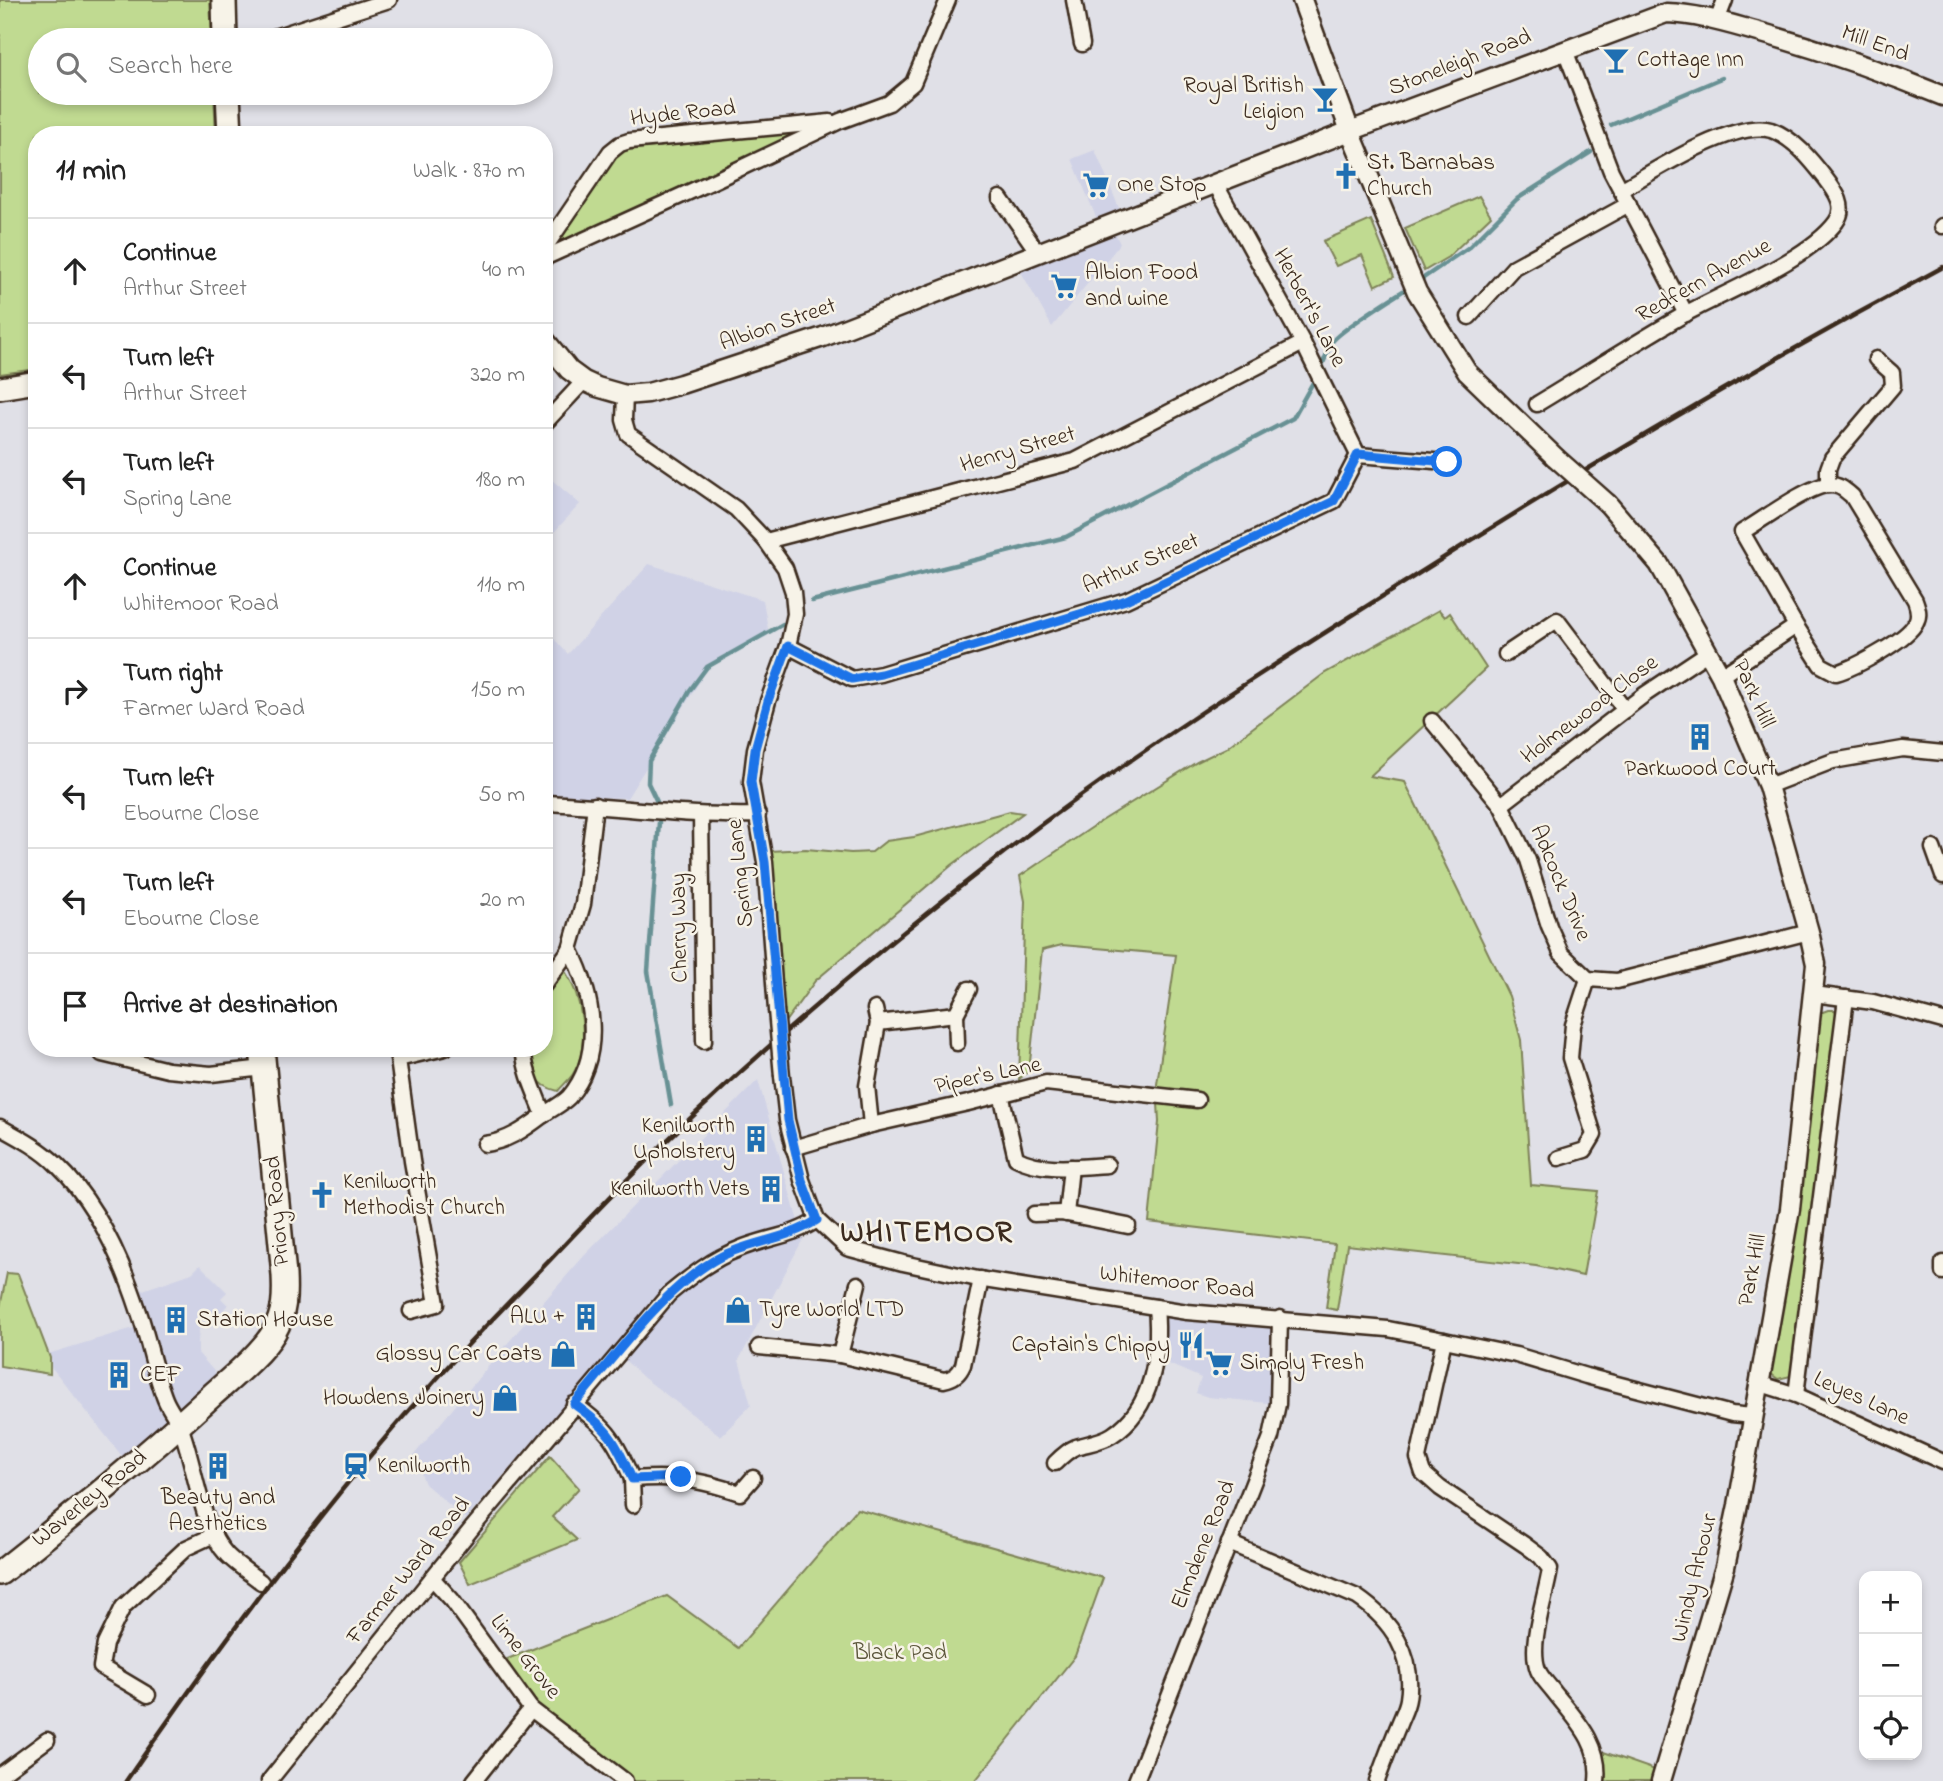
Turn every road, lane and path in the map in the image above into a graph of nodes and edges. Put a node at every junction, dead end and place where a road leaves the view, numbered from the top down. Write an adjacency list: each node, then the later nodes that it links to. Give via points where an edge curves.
1 (224, 0): 9 (main road)
2 (389, 0): 10 (street)
3 (948, 0): 15 (street, Hyde Road, via 913,83 889,103)
4 (1074, 0): 11 (street)
5 (1302, 0): 17 (street, Park Hill)
6 (1725, 0): 8 (street)
7 (1666, 13): 8 (street, Mill End); 12 (street, Stoneleigh Road)
8 (1717, 21): 13 (street, Mill End, via 1834,55)
9 (225, 28)
10 (302, 28)
11 (1082, 44)
12 (1565, 50): 17 (street, Stoneleigh Road); 19 (street)
13 (1943, 96)
14 (229, 105): 16 (main road)
15 (840, 121): 22 (street, Hyde Road, via 620,144); 23 (street, Hyde Road)
16 (230, 126)
17 (1350, 131): 18 (street, Albion Street); 42 (street, Park Hill, bridge, via 1417,292 1467,372 1608,505 1658,564)
18 (1216, 185): 24 (street, Albion Street); 27 (street, Herbert's Lane)
19 (1621, 190): 21 (street); 25 (street, Redfern Avenue, via 1706,144 1761,128 1795,145 1837,194 1840,216 1802,252)
20 (1000, 198): 24 (street)
21 (1629, 204): 25 (street); 26 (street, via 1514,267)
22 (553, 236)
23 (553, 254)
24 (1040, 254): 33 (street, Albion Street, via 823,337 681,384)
25 (1686, 314): 34 (street, Redfern Avenue)
26 (1469, 317)
27 (1303, 343): 36 (street, Herbert's Lane); 39 (street, Henry Street, via 1075,461)
28 (553, 350): 30 (street, Albion Street)
29 (1876, 359): 38 (street, via 1892,373 1893,386 1832,458)
30 (584, 381): 33 (street, Albion Street); 35 (street)
31 (28, 383): 32 (main road)
32 (0, 388)
33 (625, 395): 39 (street, Spring Lane, via 628,435 736,509)
34 (1537, 404)
35 (553, 414)
36 (1358, 454): 37 (street); 41 (street, Arthur Street, via 1334,501 1126,600 852,679)
37 (1447, 462)
38 (1828, 485): 40 (street, via 1812,489 1742,532); 40 (street, via 1840,486 1852,496 1919,611 1907,634 1836,673 1821,664)
39 (766, 541): 41 (street, Spring Lane, via 785,568 793,592 795,614)
40 (1796, 626): 44 (street)
41 (788, 646): 53 (street, Spring Lane, via 755,749 751,782)
42 (1707, 653): 44 (street, Park Hill); 45 (street, Holmewood Close)
43 (1506, 654): 45 (street, via 1557,620)
44 (1721, 676): 48 (street, Park Hill)
45 (1625, 710): 51 (street, Holmewood Close)
46 (1432, 721): 51 (street, Adcock Drive)
47 (1943, 753): 48 (street, via 1903,749 1833,761)
48 (1768, 786): 56 (street, Park Hill)
49 (553, 803): 50 (street)
50 (595, 805): 52 (street); 57 (street, via 583,904)
51 (1501, 805): 59 (street, Adcock Drive, via 1528,860 1561,953)
52 (701, 815): 53 (street); 66 (street, Cherry Way)
53 (758, 815): 63 (street, Spring Lane)
54 (1938, 854): 55 (street)
55 (1943, 876)
56 (1810, 932): 59 (street, via 1617,981); 61 (street, Park Hill, via 1816,964)
57 (570, 948): 58 (street); 74 (street, via 590,1005 590,1054 569,1097)
58 (553, 972)
59 (1588, 979): 79 (street, via 1573,1025 1570,1058 1594,1135 1585,1150)
60 (969, 989): 64 (street)
61 (1814, 994): 62 (street); 96 (street, Park Hill, via 1790,1209)
62 (1846, 998): 65 (street); 97 (street)
63 (776, 1010): 78 (street, Whitemoor Road, bridge)
64 (956, 1014): 67 (street); 75 (street, via 876,1016 867,1086)
65 (1943, 1021)
66 (704, 1041)
67 (957, 1044)
68 (114, 1057): 71 (street, via 168,1070 211,1074)
69 (406, 1057): 91 (street, via 398,1059 437,1304)
70 (524, 1057): 74 (street)
71 (263, 1058): 100 (main road, Priory Road, via 283,1312 274,1331 247,1362)
72 (1001, 1094): 73 (street, Piper's Lane, via 1046,1083); 75 (street, Piper's Lane); 81 (street, via 1016,1158 1029,1165)
73 (1197, 1100)
74 (544, 1115): 77 (street, via 514,1135)
75 (871, 1125): 78 (street, Piper's Lane)
76 (0, 1127): 100 (street, via 56,1164 89,1203 134,1298 163,1394)
77 (485, 1144)
78 (793, 1148): 84 (street, Whitemoor Road)
79 (1559, 1158)
80 (1107, 1165): 81 (street)
81 (1071, 1167): 83 (street)
82 (1034, 1214): 83 (street)
83 (1066, 1214): 85 (street)
84 (817, 1220): 88 (street, Whitemoor Road, via 846,1248); 98 (street, Farmer Ward Road, via 721,1256 689,1278 662,1302)
85 (1128, 1226)
86 (1943, 1264): 87 (street)
87 (1943, 1272)
88 (981, 1279): 90 (street, Whitemoor Road); 95 (street, via 963,1365 952,1378 944,1380)
89 (858, 1284): 95 (street)
90 (1156, 1307): 92 (street, Whitemoor Road); 102 (street, via 1151,1383 1142,1405 1112,1435 1075,1447)
91 (411, 1311)
92 (1280, 1318): 93 (street, Whitemoor Road); 107 (street, Elmdene Road, via 1273,1426)
93 (1444, 1340): 99 (street, Whitemoor Road, via 1516,1354 1586,1377); 120 (street, via 1420,1465 1440,1488 1525,1545 1550,1569 1535,1654 1538,1672 1588,1735 1599,1766)
94 (759, 1347): 95 (street)
95 (840, 1355)
96 (1758, 1383): 97 (street, Leyes Lane); 99 (street, Windy Arbour)
97 (1796, 1395): 101 (street, Leyes Lane)
98 (574, 1404): 104 (street, via 600,1422); 109 (street, Farmer Ward Road)
99 (1752, 1416): 121 (street, Windy Arbour, via 1725,1567)
100 (180, 1425): 106 (street); 108 (main road, Waverley Road)
101 (1943, 1462)
102 (1055, 1463)
103 (753, 1478): 104 (street, via 739,1497 710,1483 681,1477)
104 (632, 1479): 105 (street)
105 (633, 1505)
106 (214, 1535): 110 (street, via 226,1554); 111 (street, via 186,1548 123,1607 105,1644 101,1667)
107 (1229, 1544): 118 (street, Elmdene Road); 119 (street, via 1357,1597 1394,1631 1409,1673 1408,1700)
108 (0, 1573)
109 (432, 1578): 112 (street, Lime Grove); 115 (street, Farmer Ward Road)
110 (261, 1581)
111 (148, 1695)
112 (531, 1709): 116 (street); 117 (street, Lime Grove)
113 (47, 1741): 114 (street)
114 (0, 1775)
115 (269, 1781)
116 (474, 1781)
117 (625, 1781)
118 (1136, 1781)
119 (1377, 1781)
120 (1597, 1781)
121 (1661, 1781)

